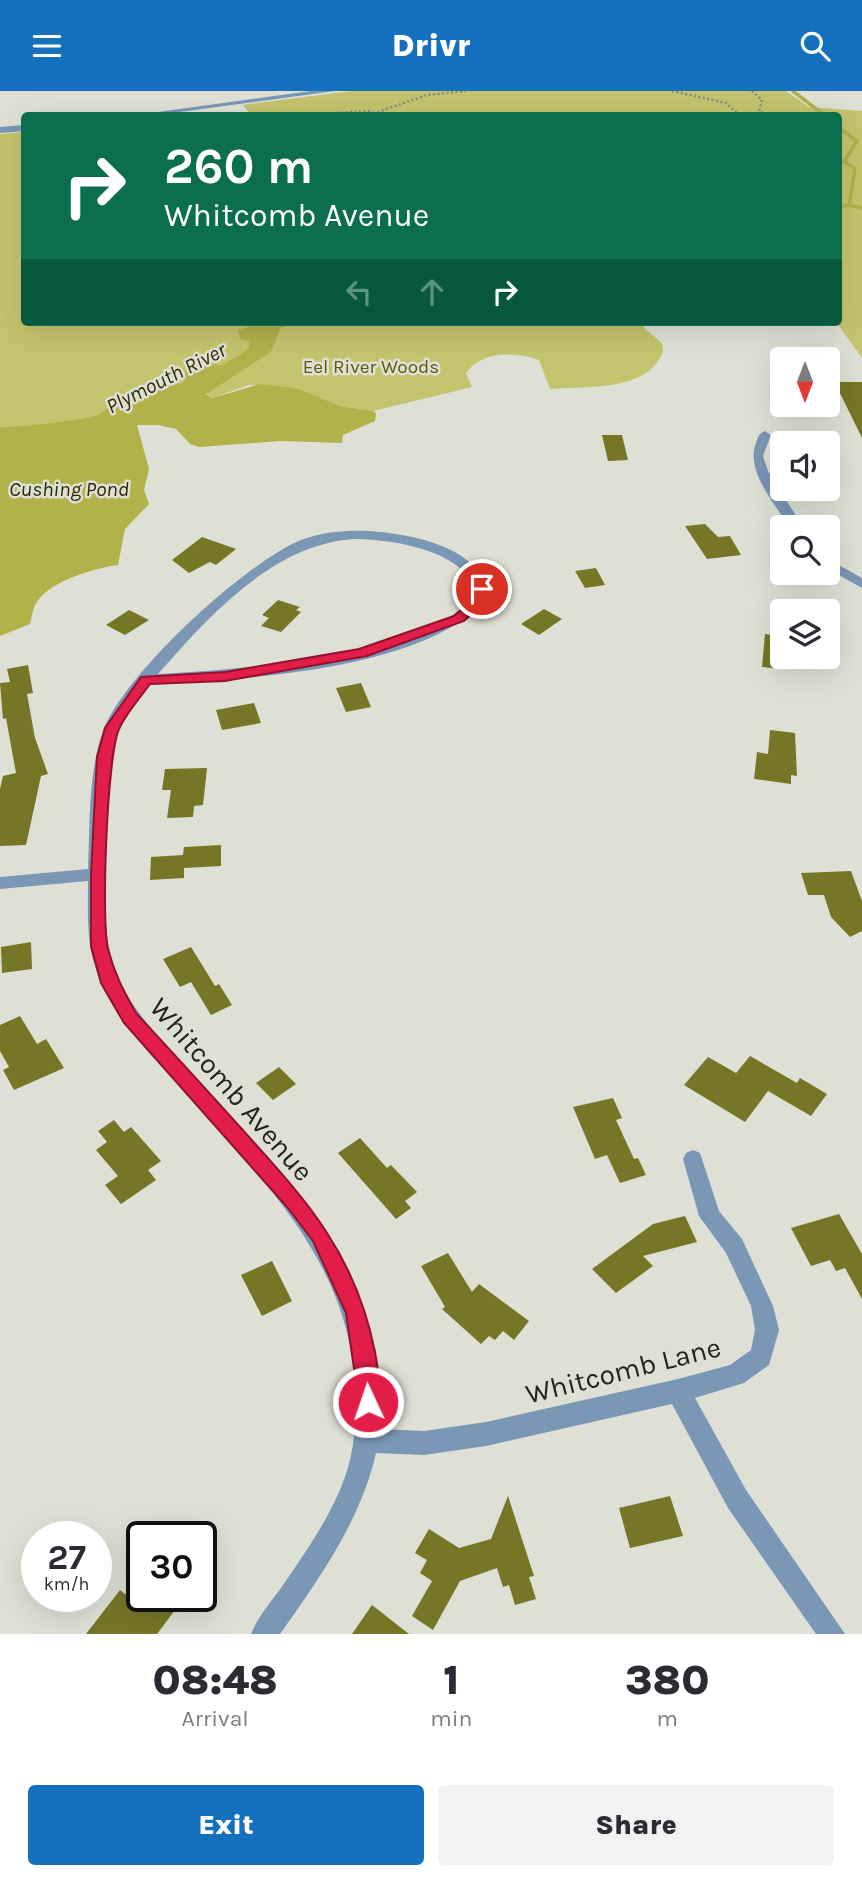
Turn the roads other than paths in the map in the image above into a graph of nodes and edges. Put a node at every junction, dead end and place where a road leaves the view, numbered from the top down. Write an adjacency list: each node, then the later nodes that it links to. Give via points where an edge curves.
1 (331, 91): 2 (street)
2 (165, 112)
3 (21, 128): 4 (street)
4 (0, 130)
5 (765, 435): 6 (street, via 757,456)
6 (789, 515)
7 (840, 570): 8 (street)
8 (862, 583)
9 (146, 680): 9 (street, Whitcomb Avenue, via 175,647 262,569 307,543 355,535 401,538 446,553 479,578 482,589 471,611 393,644 281,669); 10 (street, Whitcomb Avenue, via 112,728 107,743 101,783)
10 (99, 874): 11 (street); 14 (street, Whitcomb Avenue, via 99,946 110,983 130,1018 294,1201 340,1271 357,1313 366,1360)
11 (0, 883)
12 (692, 1159): 13 (street, Whitcomb Lane, via 710,1216 734,1246 762,1305 767,1330 761,1357 736,1375)
13 (678, 1391): 14 (street, Whitcomb Lane, via 486,1434 424,1443); 16 (street, via 737,1499)
14 (366, 1440): 15 (street, Whitcomb Avenue, via 359,1472 334,1531)
15 (264, 1634)
16 (831, 1634)

